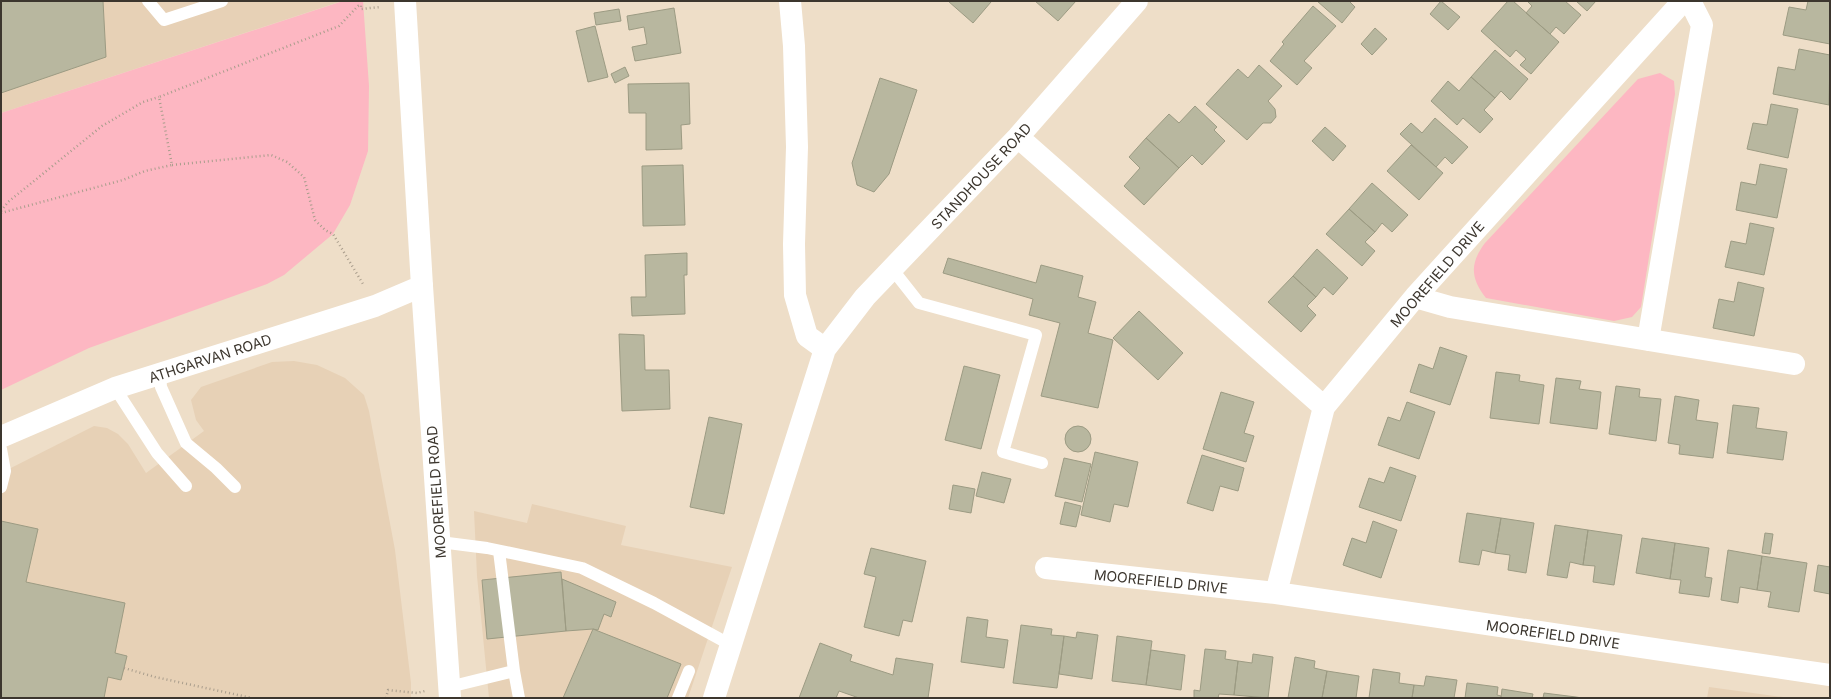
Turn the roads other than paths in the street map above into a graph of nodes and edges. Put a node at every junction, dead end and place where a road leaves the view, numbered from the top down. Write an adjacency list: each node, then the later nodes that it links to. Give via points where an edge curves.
1 (148, 1): 2 (lane, via 164,20)
2 (222, 1)
3 (790, 1): 13 (street, via 797,147 795,295 807,336)
4 (1137, 1): 8 (street, STANDHOUSE ROAD)
5 (1683, 1): 11 (street, MOOREFIELD DRIVE)
6 (1690, 1): 12 (street, via 1702,25)
7 (405, 2): 10 (street, MOOREFIELD ROAD)
8 (1018, 138): 9 (street, STANDHOUSE ROAD); 17 (street)
9 (893, 270): 13 (street, STANDHOUSE ROAD, via 865,297); 20 (lane, via 919,303 1036,335 1003,452)
10 (422, 286): 15 (street, ATHGARVAN ROAD, via 375,306); 24 (street, MOOREFIELD ROAD)
11 (1415, 297): 12 (street, via 1450,307); 17 (street, MOOREFIELD DRIVE)
12 (1648, 340): 14 (street)
13 (824, 349): 28 (street)
14 (1794, 364)
15 (160, 374): 16 (street, ATHGARVAN ROAD); 23 (lane, via 161,388 186,443)
16 (115, 388): 18 (street, ATHGARVAN ROAD); 21 (lane, via 157,453)
17 (1324, 407): 27 (street, MOOREFIELD DRIVE)
18 (1, 437)
19 (1, 449): 22 (lane, via 5,471)
20 (1042, 463)
21 (186, 486)
22 (1, 487)
23 (235, 487)
24 (440, 542): 25 (lane); 32 (street, MOOREFIELD ROAD)
25 (499, 551): 28 (lane, via 582,568); 29 (lane)
26 (1046, 568): 27 (street, MOOREFIELD DRIVE)
27 (1276, 594): 31 (street, MOOREFIELD DRIVE)
28 (731, 645): 35 (street)
29 (514, 671): 32 (lane); 33 (lane)
30 (689, 671): 34 (lane)
31 (1830, 675)
32 (450, 692)
33 (519, 698)
34 (678, 698)
35 (714, 698)

